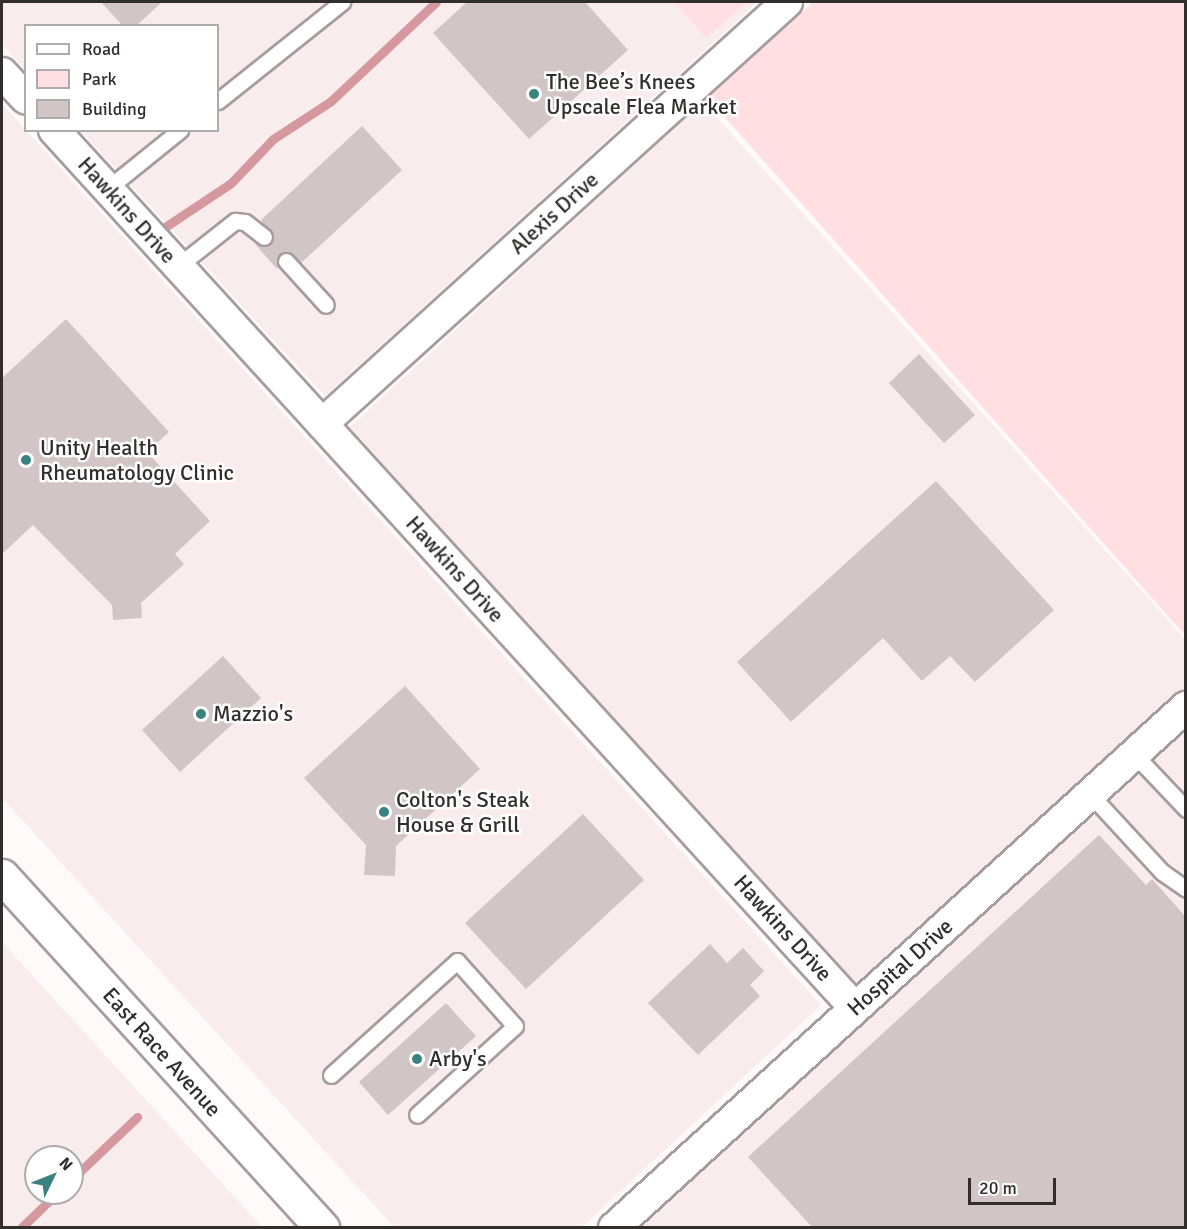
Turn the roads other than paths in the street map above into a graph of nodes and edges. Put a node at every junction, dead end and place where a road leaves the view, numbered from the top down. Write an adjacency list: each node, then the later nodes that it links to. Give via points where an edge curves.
1 (342, 2): 5 (lane)
2 (787, 2): 13 (street, Alexis Drive)
3 (2, 73): 4 (street)
4 (24, 97)
5 (219, 100)
6 (56, 132): 8 (street, Hawkins Drive)
7 (178, 132): 8 (lane)
8 (107, 189): 11 (street, Hawkins Drive)
9 (264, 237): 11 (lane, via 245,222 235,221)
10 (286, 261): 12 (lane)
11 (178, 266): 13 (street, Hawkins Drive)
12 (326, 305)
13 (322, 424): 20 (street, Hawkins Drive)
14 (1185, 707): 15 (street, Hospital Drive)
15 (1134, 754): 16 (street, Hospital Drive); 17 (lane)
16 (1090, 794): 19 (lane, via 1162,872); 20 (street, Hospital Drive)
17 (1185, 809)
18 (2, 876): 23 (main road, East Race Avenue)
19 (1185, 889)
20 (855, 1008): 24 (street, Hospital Drive)
21 (331, 1075): 22 (lane, via 457,961 515,1026)
22 (417, 1115)
23 (322, 1227)
24 (614, 1227)

